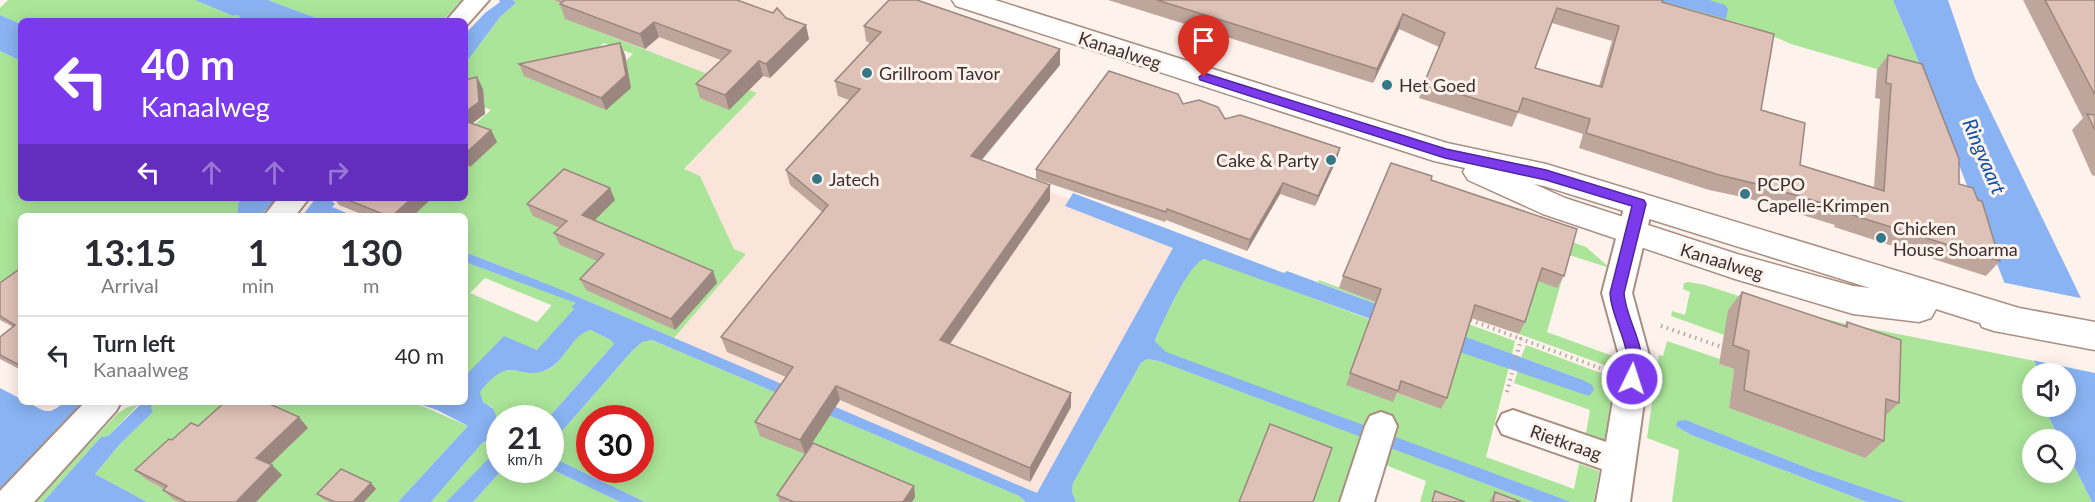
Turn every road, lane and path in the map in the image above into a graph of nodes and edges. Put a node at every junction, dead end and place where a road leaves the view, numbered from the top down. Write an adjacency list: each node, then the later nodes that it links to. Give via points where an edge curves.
1 (477, 0): 3 (street)
2 (966, 0): 6 (main road, Kanaalweg, via 1445,153 1523,193)
3 (461, 18)
4 (292, 201): 5 (street)
5 (281, 213)
6 (1636, 218): 7 (street, Rietkraag, via 1617,293); 9 (main road, Kanaalweg, via 1735,266 1853,300 2014,320)
7 (1621, 312): 11 (path); 13 (street, Rietkraag, via 1633,345)
8 (1458, 316): 10 (path)
9 (2095, 336)
10 (1521, 339): 12 (path); 13 (path)
11 (1722, 347)
12 (1512, 374)
13 (1632, 379): 17 (street, Rietkraag)
14 (102, 405): 18 (street)
15 (1513, 424): 17 (street, Rietkraag)
16 (1376, 441): 19 (street)
17 (1619, 461): 20 (street, Rietkraag)
18 (12, 502)
19 (1357, 502)
20 (1613, 502)

